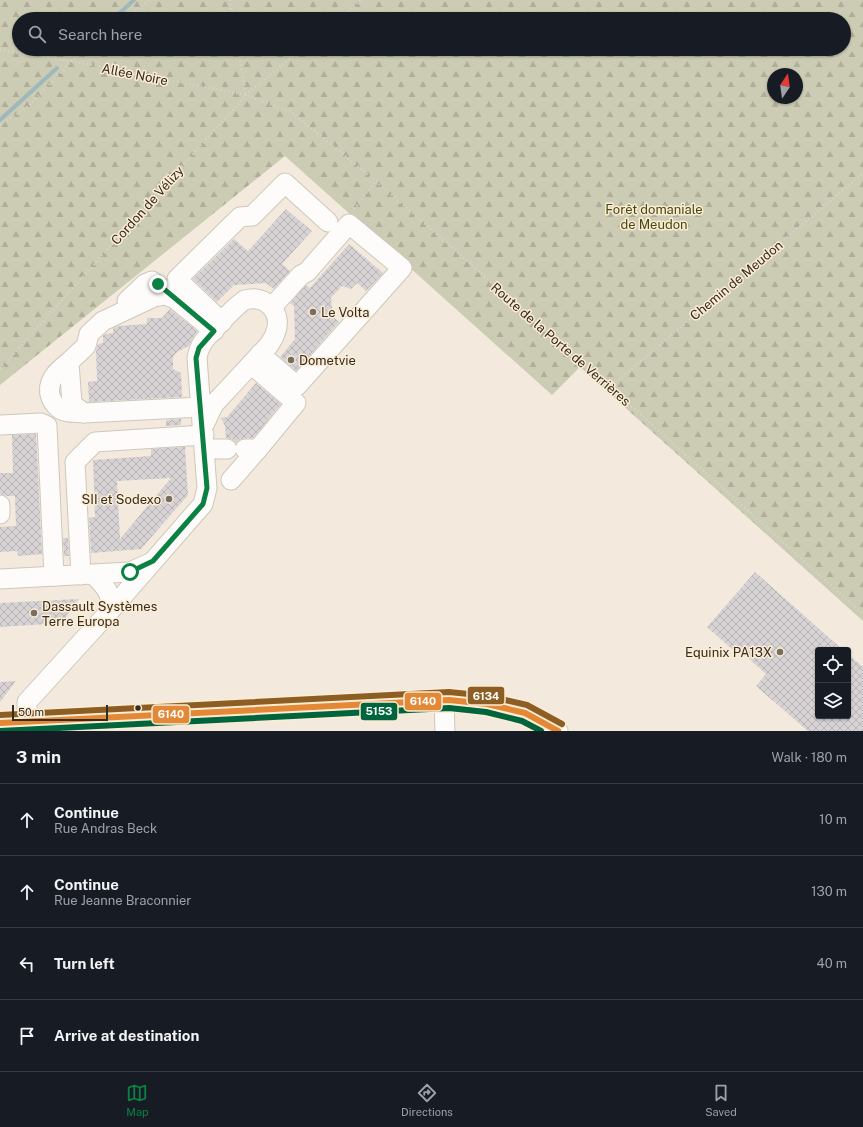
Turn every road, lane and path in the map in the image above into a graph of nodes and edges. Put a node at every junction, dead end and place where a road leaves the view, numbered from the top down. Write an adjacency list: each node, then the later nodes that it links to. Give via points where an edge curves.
1 (148, 0): 4 (path)
2 (230, 0): 5 (path)
3 (361, 0): 6 (path)
4 (134, 12)
5 (232, 12)
6 (346, 12)
7 (0, 50): 8 (path, Allée Noire)
8 (12, 52)
9 (39, 56): 13 (path, Allée Noire)
10 (78, 56): 13 (path)
11 (239, 56): 14 (path)
12 (293, 56): 14 (path, Cordon de Vélizy)
13 (71, 61): 14 (path, Allée Noire); 15 (path, via 29,106)
14 (246, 95): 18 (path, Route de la Porte de Verrières, via 291,112); 29 (path, Cordon de Vélizy)
15 (0, 125)
16 (863, 173): 30 (path, Chemin de Meudon)
17 (301, 181): 20 (street, via 332,209)
18 (376, 181): 20 (path); 30 (path, Route de la Porte de Verrières)
19 (223, 221): 23 (street, via 177,270)
20 (340, 226): 22 (street, via 402,268); 23 (street, via 285,183 252,216 240,217); 26 (street, via 307,272)
21 (356, 245): 22 (street)
22 (390, 270): 28 (street, via 297,386)
23 (177, 279): 27 (street)
24 (176, 299): 25 (street, via 152,281); 27 (street); 32 (street, via 166,295 154,297 103,321 89,334 86,346 57,372 50,382 49,392 53,403 64,411 84,413)
25 (127, 300)
26 (270, 305): 27 (street, via 256,298 243,300); 28 (street, via 277,314 276,334)
27 (218, 326): 31 (street, via 199,348 196,358)
28 (255, 359): 35 (street, via 214,404); 36 (street, via 296,403)
29 (0, 369)
30 (610, 387): 45 (path, Route de la Porte de Verrières)
31 (201, 407): 32 (street); 35 (street)
32 (166, 409): 33 (street, via 150,419)
33 (124, 420)
34 (0, 425): 42 (street, via 41,423 47,426)
35 (204, 437): 36 (street); 40 (street, via 207,488 203,504); 41 (street, via 95,442 75,462)
36 (243, 449): 37 (street)
37 (231, 480)
38 (0, 505): 39 (street)
39 (0, 514)
40 (153, 561): 41 (street, via 130,572); 44 (street)
41 (88, 575): 42 (street); 44 (street, via 107,589 111,602)
42 (54, 576): 43 (street)
43 (0, 579)
44 (108, 613): 47 (street, via 27,702)
45 (863, 614)
46 (444, 700): 47 (street); 49 (street); 50 (street, via 486,704 526,713)
47 (27, 721): 48 (street)
48 (0, 723)
49 (445, 731)
50 (558, 731)

